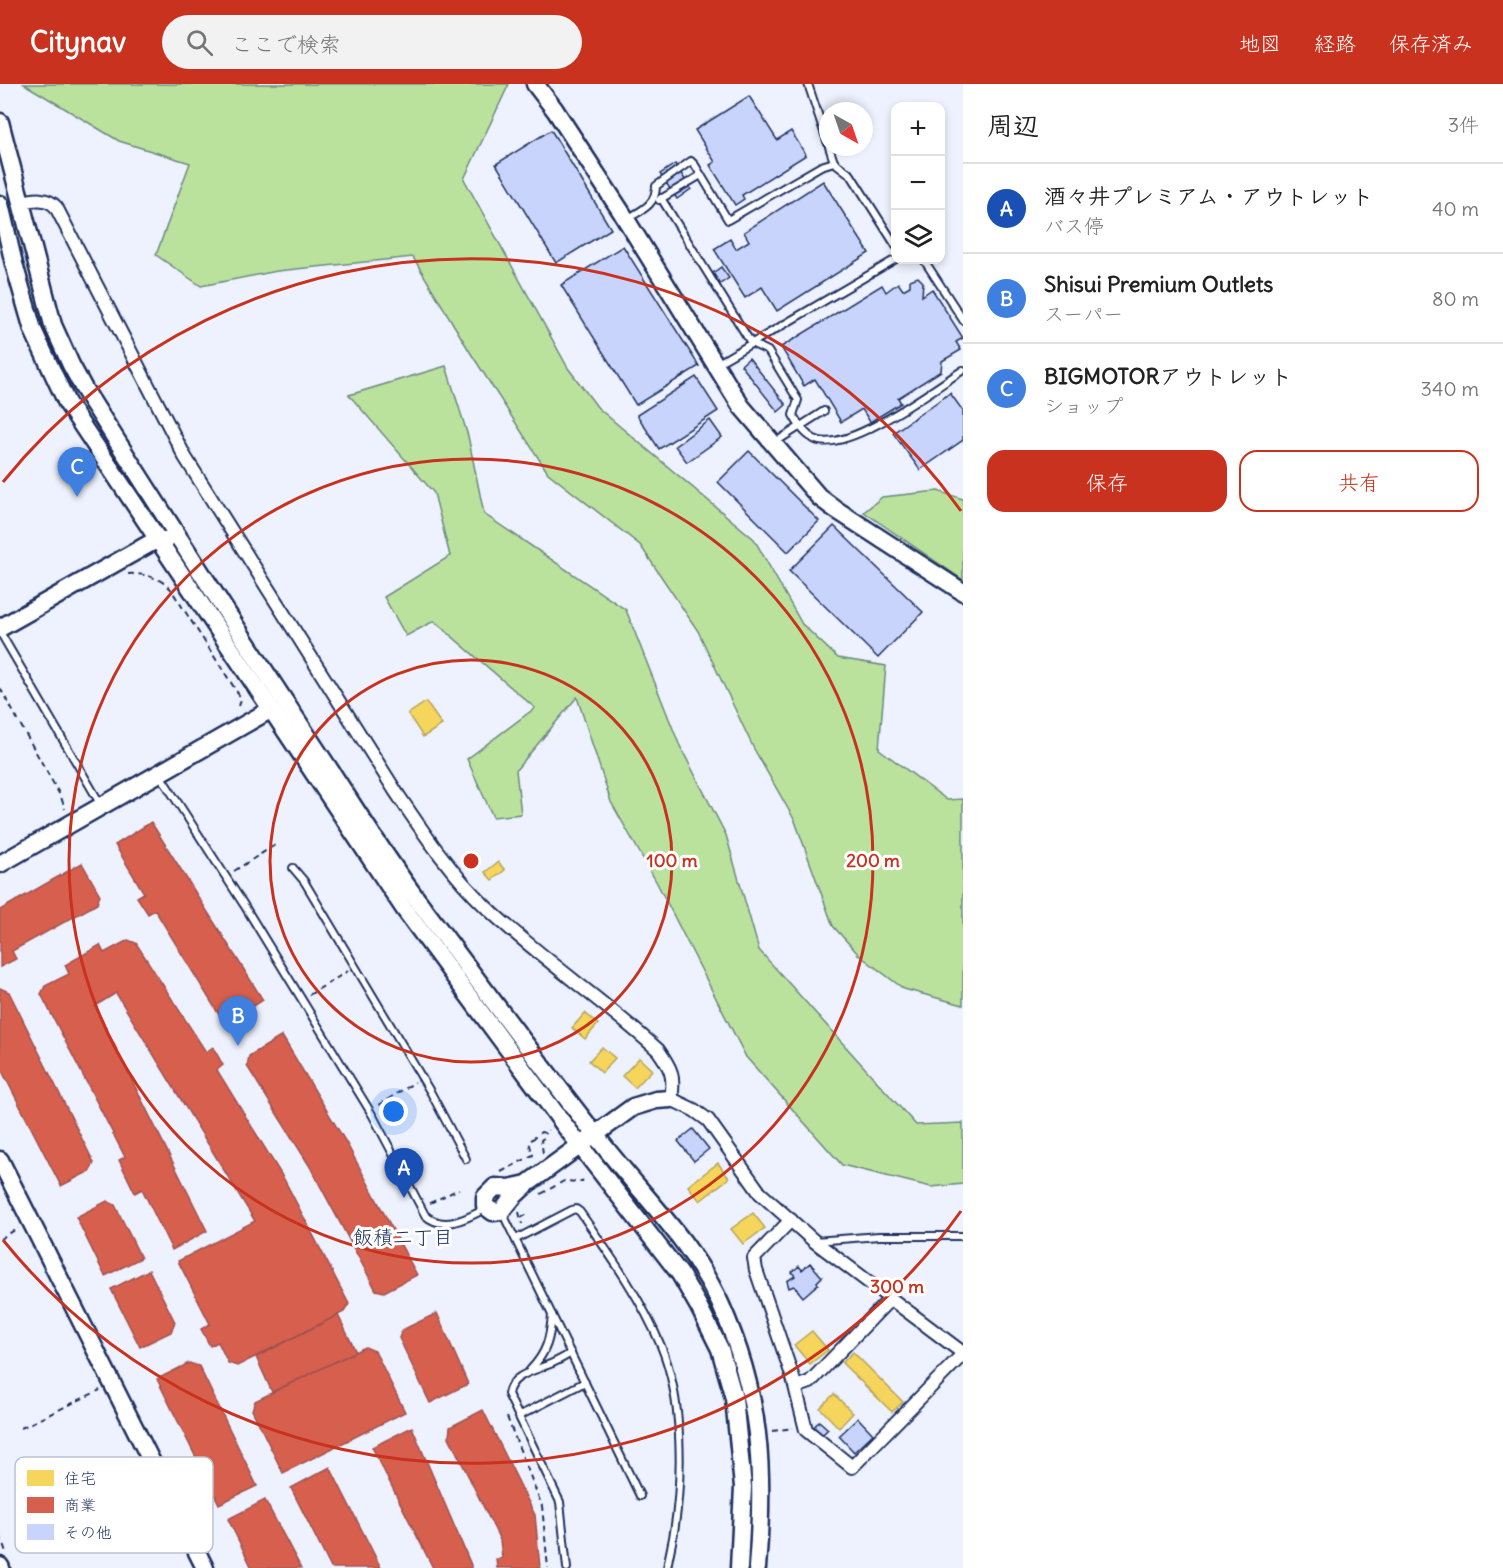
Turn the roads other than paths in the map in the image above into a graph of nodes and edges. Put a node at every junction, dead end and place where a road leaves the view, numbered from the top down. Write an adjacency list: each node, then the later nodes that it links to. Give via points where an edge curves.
1 (535, 84): 12 (street)
2 (808, 84): 3 (lane)
3 (819, 116)
4 (0, 122): 9 (street)
5 (832, 156): 6 (lane)
6 (834, 162): 7 (lane, via 728,220); 13 (lane, via 851,175)
7 (701, 175): 8 (lane); 11 (lane, via 691,161 656,186)
8 (661, 198): 11 (lane); 18 (lane)
9 (22, 202): 24 (street, via 54,325 71,365); 34 (street, via 46,200 56,207 185,457 429,840 486,907 658,1050 670,1064)
10 (0, 204): 16 (street)
11 (651, 205): 12 (lane)
12 (626, 220): 19 (street)
13 (891, 238)
14 (891, 262): 18 (lane)
15 (927, 264): 17 (lane)
16 (7, 265): 25 (street, via 67,403)
17 (963, 320)
18 (752, 344): 19 (lane); 22 (lane, via 768,351 798,400 793,414)
19 (716, 364): 23 (street, via 741,406)
20 (963, 370): 22 (lane, via 869,430 845,440 815,440)
21 (824, 411): 22 (lane)
22 (800, 426): 23 (lane)
23 (773, 443): 27 (street, via 819,497)
24 (150, 494): 25 (street, via 158,520); 26 (street)
25 (156, 540): 26 (street); 28 (street); 29 (street)
26 (184, 544): 35 (street, via 415,897)
27 (963, 592)
28 (0, 630): 31 (lane)
29 (270, 710): 30 (street); 36 (street, via 405,910)
30 (159, 773): 31 (street); 40 (lane, via 373,1116 425,1215 448,1223)
31 (102, 807): 32 (street)
32 (0, 864)
33 (293, 868): 37 (lane, via 422,1077)
34 (671, 1099): 35 (street, via 633,1107); 41 (street, via 708,1120 760,1193)
35 (595, 1135): 36 (street); 60 (street, via 684,1241 704,1270 735,1338 754,1406 759,1449)
36 (581, 1145): 39 (street); 59 (street, via 680,1274 720,1349 734,1398 741,1456)
37 (466, 1159)
38 (0, 1160): 53 (street)
39 (530, 1191): 40 (street); 40 (street, via 495,1187 484,1202)
40 (495, 1210): 43 (lane)
41 (791, 1220): 44 (street); 51 (street, via 754,1258)
42 (963, 1236): 44 (lane)
43 (516, 1239): 46 (lane); 58 (lane, via 576,1209 639,1302 660,1343 676,1407 679,1444 674,1532)
44 (814, 1241): 45 (street)
45 (890, 1299): 48 (street); 51 (street, via 810,1382)
46 (552, 1314): 47 (lane); 49 (lane, via 548,1346)
47 (571, 1353): 49 (lane); 50 (lane)
48 (963, 1354): 51 (street, via 852,1467 806,1430)
49 (529, 1372): 52 (lane, via 509,1386 508,1394)
50 (585, 1382): 52 (lane); 54 (lane)
51 (796, 1387)
52 (519, 1416): 57 (lane, via 560,1502)
53 (149, 1457)
54 (640, 1496)
55 (197, 1553): 56 (street)
56 (205, 1568)
57 (567, 1568)
58 (667, 1568)
59 (739, 1568)
60 (757, 1568)

